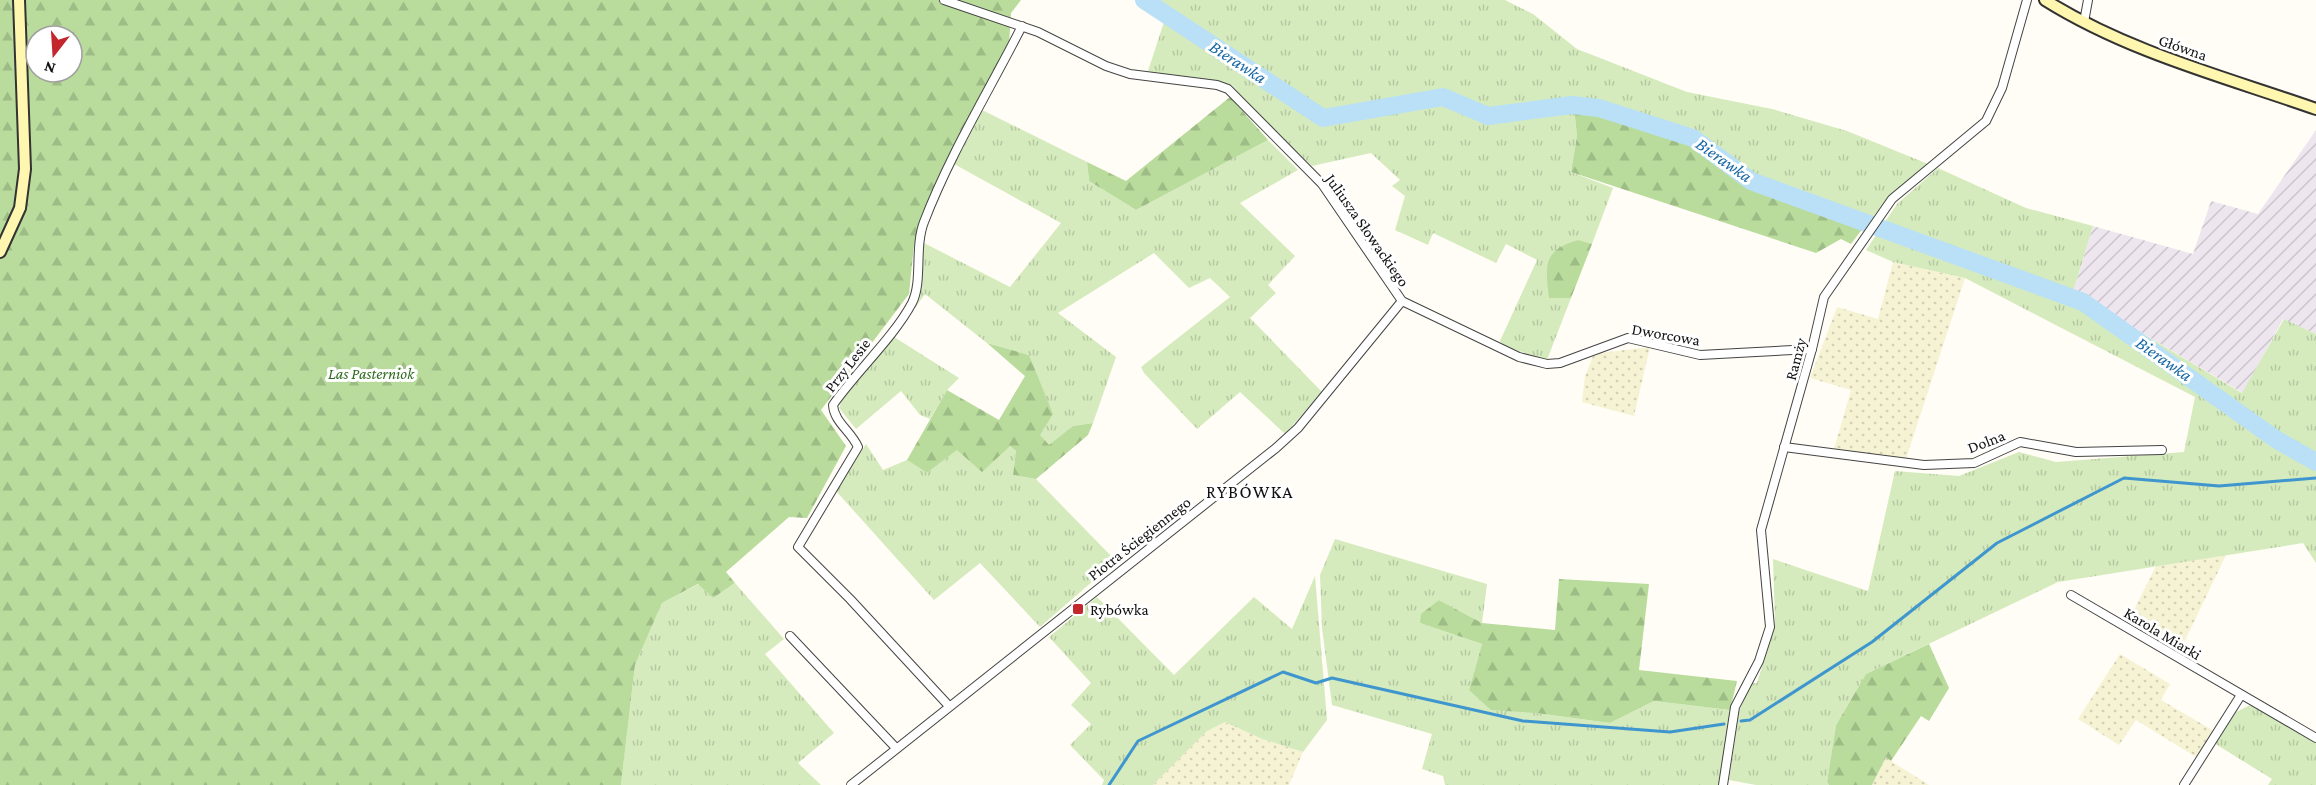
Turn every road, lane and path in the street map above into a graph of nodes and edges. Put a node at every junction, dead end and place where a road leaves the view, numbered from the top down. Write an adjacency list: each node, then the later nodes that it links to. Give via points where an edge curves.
1 (19, 0): 9 (main road, via 25,169 20,208)
2 (944, 0): 7 (street, Juliusza Słowackiego)
3 (2027, 0): 12 (street, Ramży, via 2002,88 1986,121 1892,199 1824,297)
4 (2046, 0): 6 (main road, Główna)
5 (2088, 0): 6 (street)
6 (2084, 22): 8 (main road, Główna, via 2146,50)
7 (1022, 26): 10 (street, Juliusza Słowackiego, via 1130,74 1228,89 1322,184); 18 (street, Przy Lesie, via 963,137 925,220 917,249 913,302 833,405 834,414 858,447 798,547)
8 (2316, 110)
9 (0, 252)
10 (1402, 302): 11 (street, Juliusza Słowackiego); 18 (street, Piotra Ściegiennego, via 1298,428 1276,448)
11 (1488, 342): 12 (street, Dworcowa, via 1519,357 1547,364 1560,363 1628,338 1700,355)
12 (1812, 349): 13 (street, Ramży)
13 (1784, 447): 14 (street, Dolna, via 1924,465 1974,462 2020,442 2076,452); 22 (street, Ramży, via 1761,530 1770,627 1759,661 1735,707)
14 (2162, 450)
15 (2072, 595): 17 (street, Karola Miarki)
16 (790, 636): 20 (street)
17 (2241, 695): 19 (street, Karola Miarki); 23 (street)
18 (949, 706): 20 (street, Piotra Ściegiennego)
19 (2316, 738)
20 (896, 748): 21 (street, Piotra Ściegiennego)
21 (851, 785)
22 (1723, 785)
23 (2184, 785)

